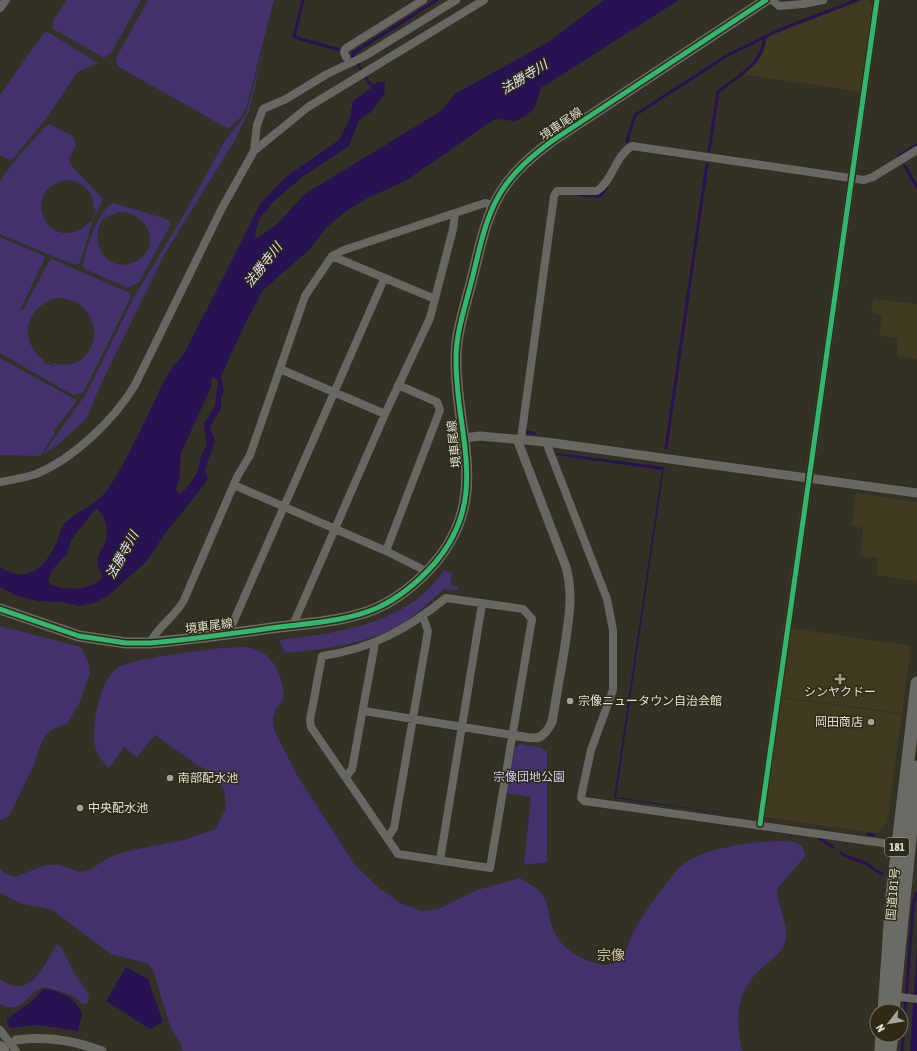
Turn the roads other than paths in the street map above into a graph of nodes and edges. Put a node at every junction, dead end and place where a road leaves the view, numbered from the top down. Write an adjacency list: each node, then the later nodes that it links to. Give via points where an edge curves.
1 (6, 0): 9 (street)
2 (424, 0): 10 (street, via 345,48 344,52)
3 (456, 0): 10 (street)
4 (484, 0): 12 (street, via 303,110)
5 (766, 0): 14 (main road, 境車尾線, via 529,158 516,171)
6 (772, 0): 7 (street, via 779,6)
7 (823, 0)
8 (877, 0): 13 (street)
9 (0, 8)
10 (353, 60): 12 (street, via 286,99 263,109 256,125)
11 (917, 150): 13 (street, via 873,177 864,180)
12 (254, 151): 27 (street, via 222,208 135,385 120,408 98,431 58,462 36,474)
13 (853, 178): 24 (street, via 632,146 625,150 604,185 597,191 557,191 554,196); 26 (street)
14 (493, 205): 15 (street, via 485,203); 23 (main road, 境車尾線, via 456,346 456,378)
15 (455, 214): 16 (street); 18 (street)
16 (332, 256): 17 (street); 19 (street, via 305,296)
17 (384, 279): 18 (street); 21 (street)
18 (435, 299): 20 (street, via 430,318)
19 (280, 369): 21 (street); 28 (street, via 250,455)
20 (398, 385): 22 (street); 32 (street, via 437,402 440,410)
21 (334, 392): 22 (street); 30 (street)
22 (385, 414): 31 (street)
23 (464, 438): 24 (street, via 480,436); 33 (main road, 境車尾線, via 467,490 462,515 445,550)
24 (519, 439): 25 (street); 45 (street, via 566,567 570,595 552,722 541,737)
25 (546, 442): 26 (street); 48 (street, via 607,599 613,630 613,690 591,750 581,798 584,802)
26 (809, 478): 29 (street); 48 (street)
27 (0, 482)
28 (234, 485): 30 (street); 39 (street, via 184,600 176,613 155,632)
29 (917, 493)
30 (284, 507): 31 (street); 38 (street)
31 (335, 529): 32 (street); 37 (street)
32 (386, 551): 33 (street)
33 (426, 573): 37 (main road, 境車尾線, via 407,590 375,609 338,619)
34 (482, 604): 36 (street, via 446,598); 44 (street); 45 (street, via 523,609 532,619)
35 (0, 609): 39 (main road, 境車尾線, via 79,636 126,643)
36 (423, 617): 40 (street); 43 (street, via 428,631)
37 (293, 625): 38 (main road, 境車尾線)
38 (228, 634): 39 (main road, 境車尾線)
39 (150, 643)
40 (375, 643): 42 (street); 47 (street, via 322,656 310,720 311,727)
41 (917, 683): 50 (highway, 国道181号 / 181)
42 (364, 711): 43 (street); 47 (street, via 352,769)
43 (413, 719): 44 (street); 49 (street, via 394,828)
44 (461, 728): 45 (street); 51 (street)
45 (512, 735): 51 (street, via 490,868)
46 (917, 767): 52 (highway, 国道181号 / 181)
47 (346, 777): 49 (street)
48 (760, 824): 50 (street)
49 (388, 838): 51 (street, via 398,854)
50 (897, 845): 52 (highway, 国道181号 / 181, via 892,896)
51 (440, 860)
52 (895, 997): 53 (street); 54 (highway, 国道181号 / 181); 55 (highway, 国道181号 / 181)
53 (917, 999)
54 (890, 1003)
55 (894, 1003)
56 (0, 1030): 60 (street)
57 (16, 1040): 61 (street, via 65,1040)
58 (0, 1048): 59 (highway)
59 (2, 1051)
60 (16, 1051)
61 (102, 1051)

